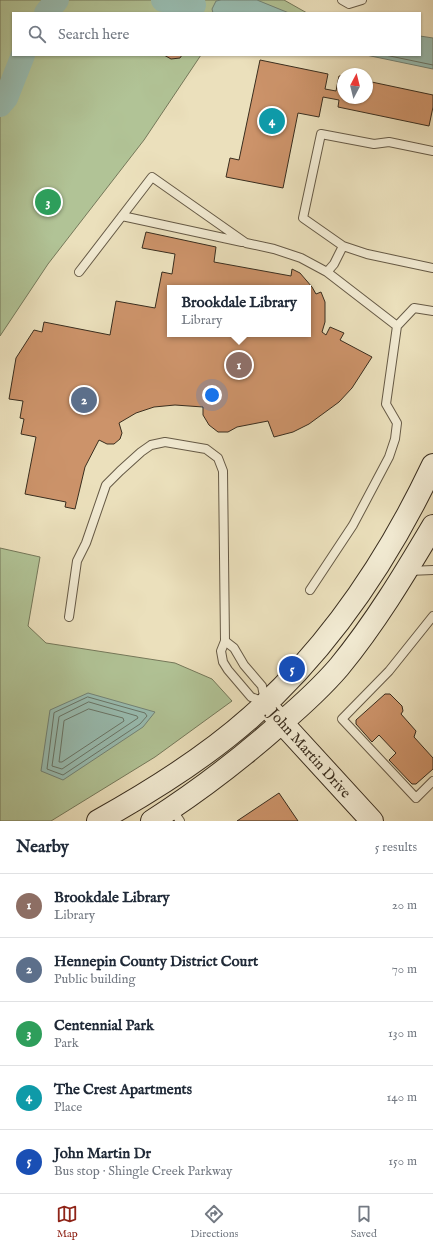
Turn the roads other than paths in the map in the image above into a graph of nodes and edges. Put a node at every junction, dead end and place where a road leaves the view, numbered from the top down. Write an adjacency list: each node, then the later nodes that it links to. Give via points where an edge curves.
1 (342, 0): 2 (lane, via 349,4)
2 (362, 0)
3 (433, 151): 6 (lane, via 389,142 374,144 321,134 303,218)
4 (122, 216): 5 (lane); 5 (lane, via 152,177); 8 (lane)
5 (246, 243): 9 (lane, via 301,258)
6 (343, 246): 7 (lane, via 367,254); 9 (lane)
7 (433, 268)
8 (79, 272)
9 (327, 272): 11 (lane)
10 (433, 310): 11 (lane, via 414,308)
11 (397, 326): 16 (lane, via 386,404 397,423 395,439 389,457 352,525)
12 (433, 465): 20 (street, via 411,511 381,563 347,613 310,658)
13 (433, 526): 15 (street)
14 (433, 570): 15 (lane)
15 (406, 571): 21 (street, via 376,618 338,667 300,709)
16 (310, 590)
17 (433, 616): 22 (lane, via 389,670 342,719 416,798)
18 (69, 617): 19 (lane, via 78,561 106,485 151,445 165,442 206,449 218,458 223,471)
19 (225, 641): 20 (lane, via 234,648 244,665 262,686); 20 (lane, via 221,651 228,670 251,697)
20 (266, 703): 21 (street, John Martin Drive); 24 (street, via 219,743 173,776)
21 (281, 724): 23 (street); 26 (street, John Martin Drive)
22 (433, 781)
23 (176, 815): 25 (street)
24 (98, 821)
25 (152, 821)
26 (372, 821)

